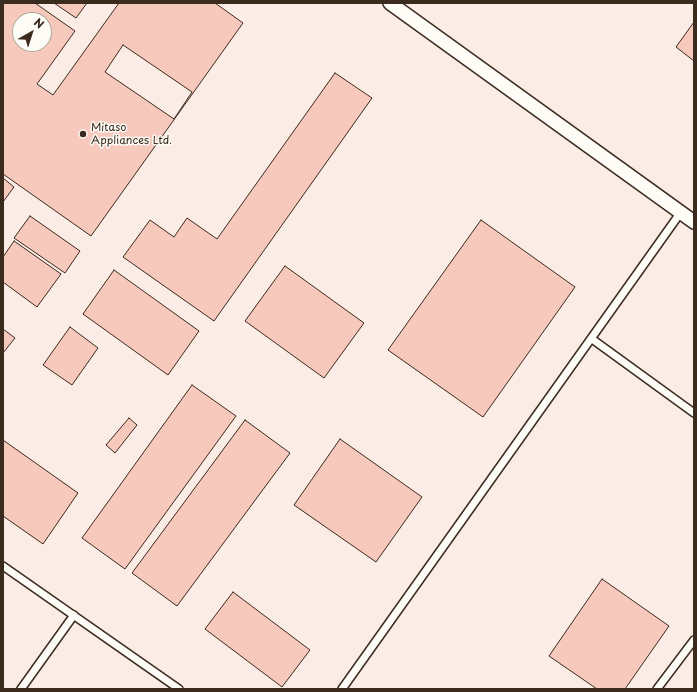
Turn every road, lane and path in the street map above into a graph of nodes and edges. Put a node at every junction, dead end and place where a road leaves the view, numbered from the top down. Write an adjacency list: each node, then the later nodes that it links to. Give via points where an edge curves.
1 (390, 3): 2 (street)
2 (681, 212): 3 (street); 4 (lane)
3 (694, 222)
4 (592, 339): 5 (lane); 11 (lane)
5 (694, 413)
6 (3, 566): 7 (lane)
7 (74, 615): 9 (lane); 10 (lane)
8 (694, 640): 12 (lane)
9 (21, 689)
10 (179, 689)
11 (342, 689)
12 (657, 689)

